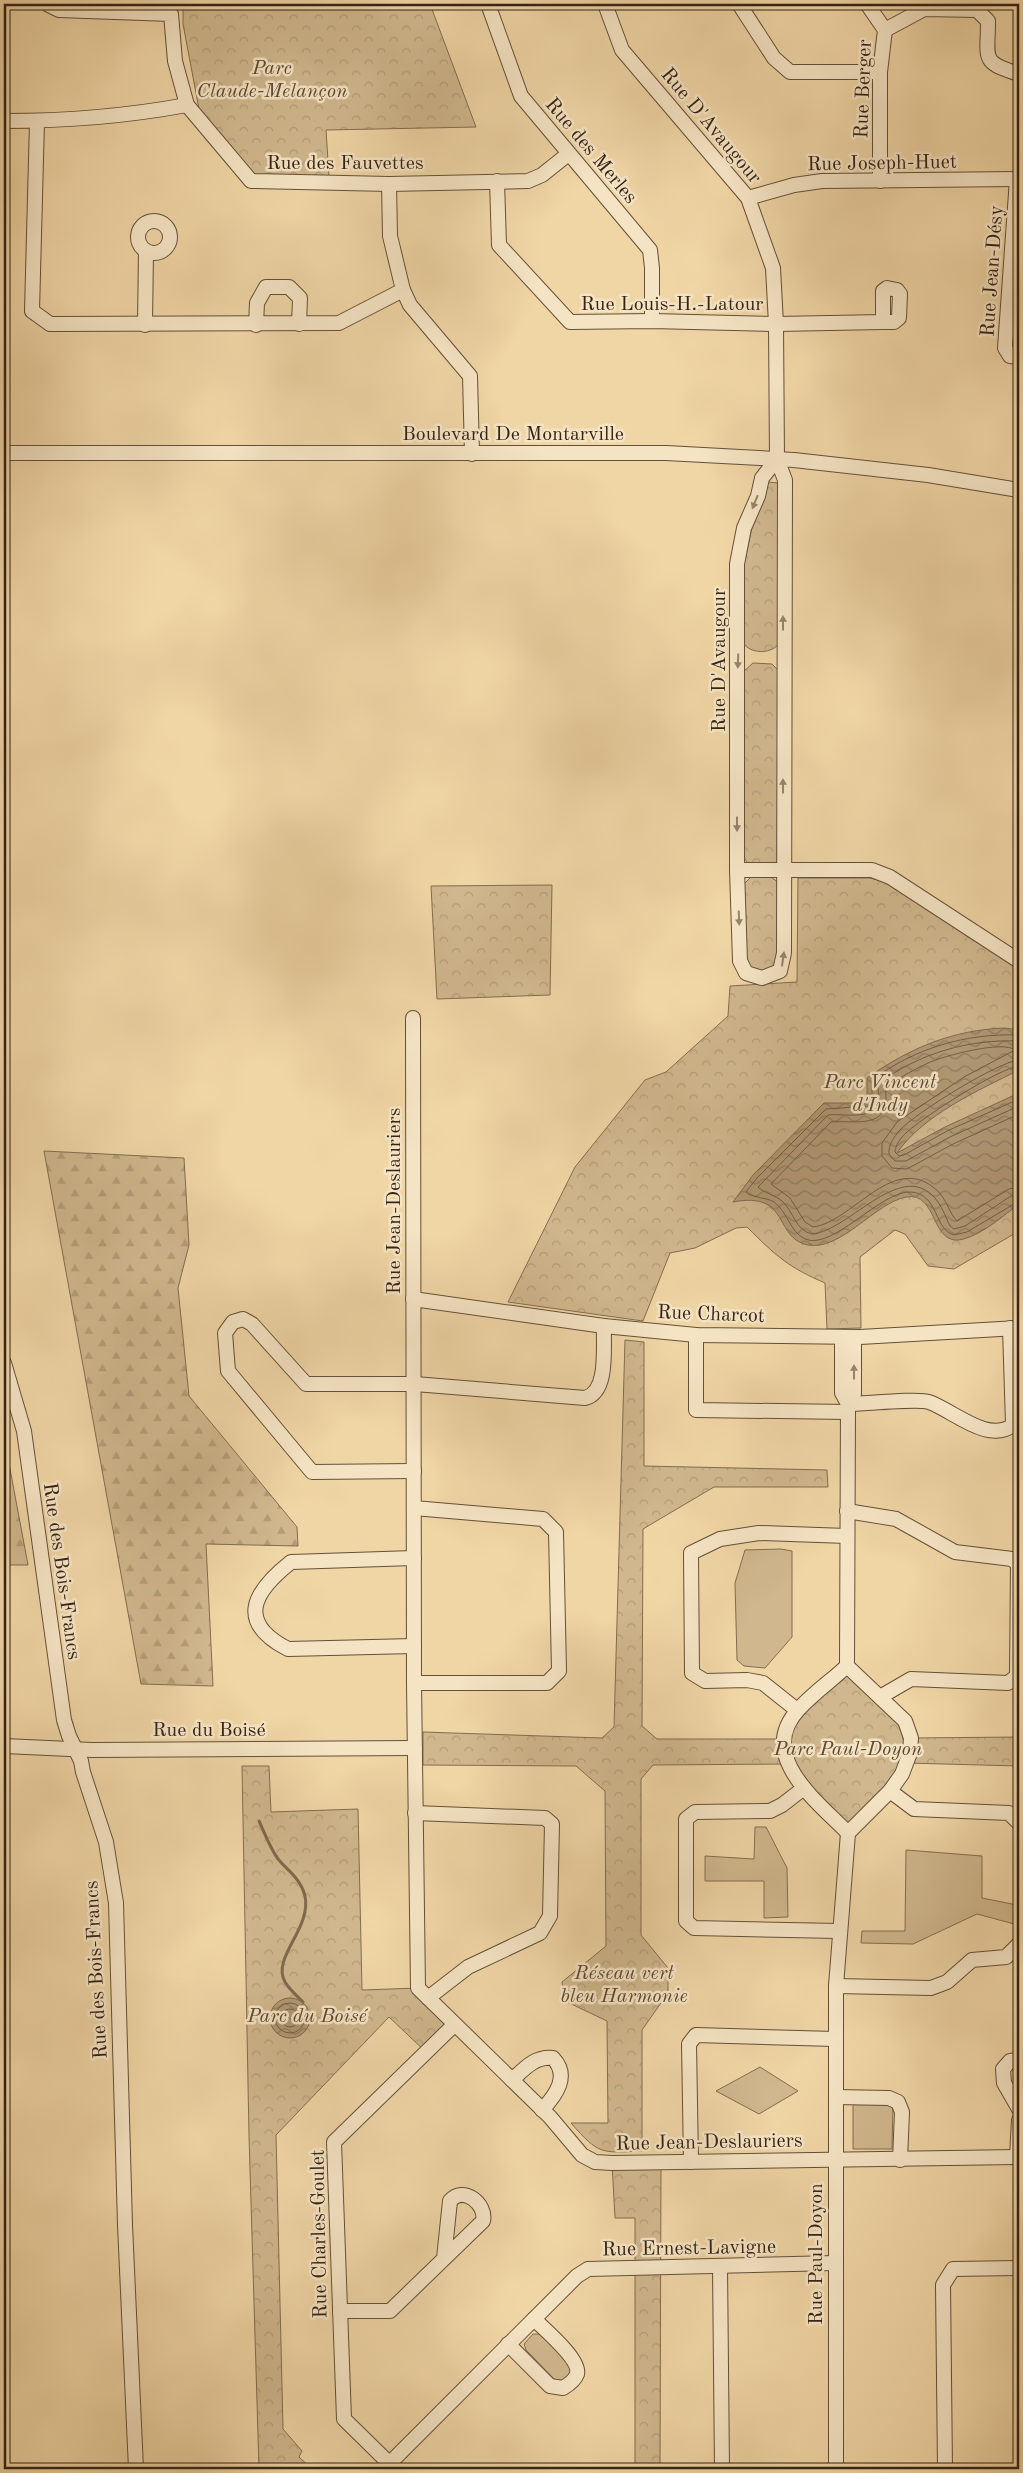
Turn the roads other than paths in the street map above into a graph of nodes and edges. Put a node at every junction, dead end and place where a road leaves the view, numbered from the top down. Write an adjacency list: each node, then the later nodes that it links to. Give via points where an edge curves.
1 (47, 4): 9 (street, Rue des Fauvettes, via 59,10 171,14 175,60)
2 (488, 4): 12 (street, Rue des Merles, via 521,96)
3 (606, 4): 17 (street, Rue D'Avaugour, via 622,50)
4 (739, 4): 7 (street, via 774,58 790,72)
5 (868, 4): 6 (street, Rue Berger)
6 (885, 30): 7 (street, Rue Berger); 8 (street, via 924,9 977,10 988,21 988,58 994,66)
7 (880, 72): 15 (street, Rue Berger)
8 (1019, 74)
9 (187, 105): 11 (street, via 142,113); 16 (street, Rue des Fauvettes, via 251,181)
10 (4, 121): 11 (street)
11 (37, 121): 24 (street, via 32,311 50,324)
12 (568, 154): 14 (street, Rue des Fauvettes, via 528,182); 20 (street, Rue des Merles, via 650,250)
13 (1018, 179): 15 (street, Rue Joseph-Huet); 26 (street, Rue Jean-Désy, via 1005,348 1010,356)
14 (497, 181): 16 (street, Rue des Fauvettes); 20 (street, Rue Louis-H.-Latour, via 499,245 570,322)
15 (880, 181): 17 (street, Rue Joseph-Huet, via 822,181)
16 (389, 184): 19 (street, via 390,236)
17 (748, 198): 23 (street, Rue D'Avaugour, via 773,268)
18 (146, 251): 24 (street)
19 (403, 290): 22 (street, via 339,323); 28 (street, via 410,305 470,376)
20 (652, 321): 23 (street, Rue Louis-H.-Latour)
21 (883, 322): 23 (street, Rue Louis-H.-Latour)
22 (299, 324): 25 (street); 25 (street, via 300,298 289,287 266,287 256,303)
23 (776, 324): 29 (street, Rue D'Avaugour)
24 (144, 325): 25 (street)
25 (256, 325)
26 (1019, 357)
27 (4, 453): 28 (street, Boulevard De Montarville)
28 (472, 454): 29 (street, Boulevard De Montarville, via 666,453)
29 (777, 459): 30 (street, Boulevard De Montarville, via 928,475); 31 (street, Rue D'Avaugour, one-way to 31, via 762,478 744,528 738,564); 32 (street, Rue D'Avaugour, one-way to 29, via 785,480)
30 (1019, 490)
31 (737, 870): 32 (street); 32 (street, Rue D'Avaugour, one-way to 32, via 740,964 749,975 762,978 777,974 783,965)
32 (783, 870): 33 (street, via 872,870 890,877)
33 (1019, 961)
34 (413, 1018): 35 (street, Rue Jean-Deslauriers)
35 (413, 1298): 36 (street, Rue Charcot); 41 (street, Rue Jean-Deslauriers)
36 (604, 1326): 38 (street, Rue Charcot); 41 (street, via 600,1386 592,1396)
37 (1014, 1328): 39 (street, Rue Charcot); 42 (street, Rue Charcot, via 1013,1425 1004,1431 981,1428 926,1401)
38 (696, 1335): 39 (street, Rue Charcot); 42 (street, via 696,1410)
39 (848, 1337): 42 (street, via 842,1393)
40 (4, 1363): 55 (street, Rue des Bois-Francs, via 24,1432 60,1696 67,1732)
41 (415, 1384): 43 (street, Rue Jean-Deslauriers); 43 (street, via 306,1384 252,1324 244,1319 233,1322 225,1333 228,1371 312,1472)
42 (848, 1408): 45 (street)
43 (414, 1472): 44 (street, Rue Jean-Deslauriers)
44 (414, 1508): 47 (street, Rue Jean-Deslauriers); 50 (street, via 543,1519 556,1532 559,1671 547,1683)
45 (848, 1510): 46 (street); 51 (street, via 896,1519 955,1552 1012,1559 1018,1564 1017,1676 1008,1683 910,1679)
46 (847, 1536): 49 (street); 52 (street, via 759,1533 720,1539 691,1553 692,1672 705,1681 763,1683)
47 (414, 1558): 48 (street, Rue Jean-Deslauriers); 48 (street, via 291,1562 261,1591 255,1604 256,1622 270,1640 288,1649)
48 (414, 1646): 50 (street, Rue Jean-Deslauriers)
49 (847, 1666): 51 (street); 52 (street)
50 (414, 1683): 54 (street, Rue Jean-Deslauriers)
51 (880, 1697): 57 (street, via 905,1720 911,1738 907,1763)
52 (797, 1710): 56 (street, via 788,1724 784,1753 787,1764)
53 (4, 1746): 55 (street, Rue du Boisé)
54 (415, 1748): 55 (street, Rue du Boisé); 58 (street, Rue Jean-Deslauriers)
55 (76, 1749): 85 (street, Rue des Bois-Francs, via 106,1842 116,1903 124,2215)
56 (804, 1788): 60 (street); 61 (street, via 782,1806 770,1811 695,1812 686,1819 686,1921 694,1928)
57 (890, 1791): 59 (street, via 914,1809 1009,1813); 60 (street)
58 (415, 1813): 64 (street, Rue Jean-Deslauriers, via 418,1988); 64 (street, via 545,1818 552,1824 550,1916 540,1933 468,1967)
59 (1019, 1823)
60 (848, 1834): 61 (street, Rue Paul-Doyon)
61 (839, 1931): 63 (street, Rue Paul-Doyon)
62 (1019, 1944): 63 (street, via 1006,1957 972,1960 947,1982 931,1988)
63 (836, 1986): 66 (street, Rue Paul-Doyon)
64 (428, 1998): 65 (street, Rue Jean-Deslauriers)
65 (454, 2025): 68 (street, Rue Jean-Deslauriers); 81 (street, Rue Charles-Goulet, via 334,2142)
66 (835, 2039): 69 (street, Rue Paul-Doyon); 76 (street, via 696,2035 689,2044)
67 (1019, 2060): 70 (street, via 1010,2061 1003,2069 1004,2083)
68 (512, 2080): 71 (street, Rue Jean-Deslauriers); 71 (street, via 535,2060 553,2058 559,2064 561,2084 557,2094)
69 (836, 2097): 74 (street, Rue Paul-Doyon); 75 (street, via 889,2098 898,2102 902,2112)
70 (1019, 2108)
71 (542, 2110): 76 (street, Rue Jean-Deslauriers, via 590,2160)
72 (1019, 2120): 73 (street, Rue Jean-Deslauriers)
73 (1018, 2158): 75 (street, Rue Jean-Deslauriers)
74 (835, 2159): 75 (street, Rue Jean-Deslauriers); 76 (street, Rue Jean-Deslauriers); 78 (street, Rue Paul-Doyon)
75 (900, 2160)
76 (691, 2162)
77 (444, 2258): 81 (street, via 390,2311)
78 (835, 2263): 79 (street, Rue Ernest-Lavigne); 87 (street, Rue Paul-Doyon)
79 (720, 2266): 82 (street, Rue Ernest-Lavigne, via 588,2269); 86 (street)
80 (1019, 2268): 88 (street, via 953,2269 943,2284)
81 (340, 2311): 84 (street, Rue Charles-Goulet, via 344,2420)
82 (534, 2319): 83 (street, Rue Ernest-Lavigne); 83 (street, via 573,2359 578,2368 571,2383 563,2388 550,2386)
83 (508, 2344): 84 (street, Rue Ernest-Lavigne)
84 (392, 2466)
85 (136, 2469)
86 (722, 2469)
87 (836, 2469)
88 (944, 2469)

